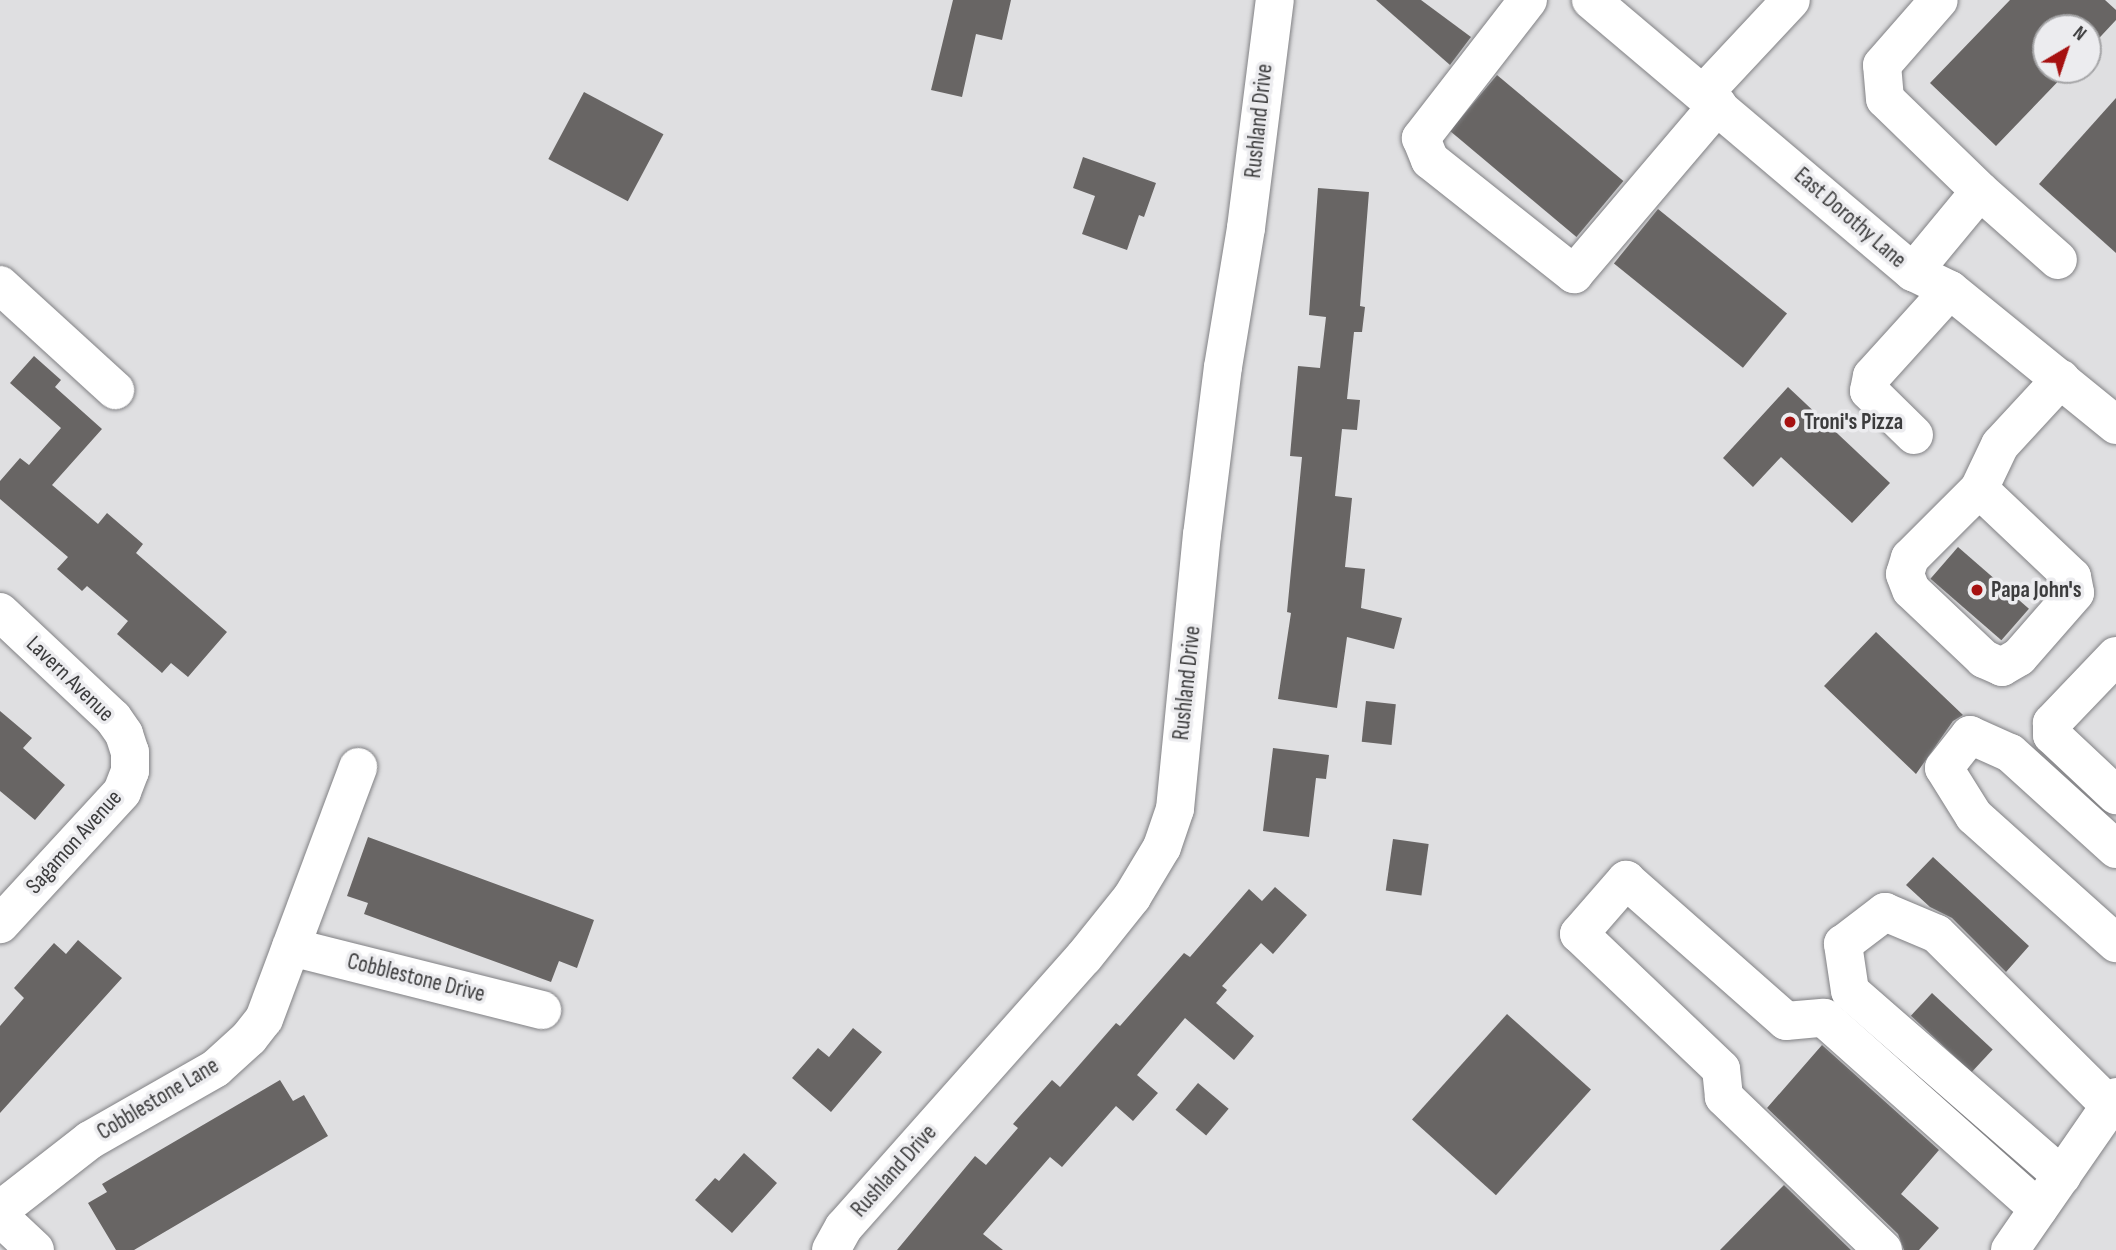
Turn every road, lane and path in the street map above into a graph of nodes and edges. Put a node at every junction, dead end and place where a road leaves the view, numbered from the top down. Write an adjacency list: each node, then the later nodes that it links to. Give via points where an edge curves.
1 (1275, 0): 33 (street, Rushland Drive, via 1247,228 1218,406 1175,809 1162,847 1132,897 1084,957 844,1227)
2 (1528, 0): 6 (street, via 1421,138 1430,160 1574,274)
3 (1591, 0): 6 (street, East Dorothy Lane)
4 (1791, 0): 6 (street)
5 (1939, 0): 7 (street, via 1882,65 1885,99)
6 (1711, 99): 9 (street, East Dorothy Lane)
7 (1980, 191): 8 (street); 9 (street)
8 (2058, 260)
9 (1913, 272): 11 (street, East Dorothy Lane)
10 (0, 285): 13 (street)
11 (1950, 290): 12 (street, East Dorothy Lane); 15 (street, via 1872,376 1869,391)
12 (2061, 379): 14 (street, East Dorothy Lane); 16 (street, via 2000,445)
13 (115, 390)
14 (2116, 425)
15 (1914, 435)
16 (1979, 489): 16 (street, via 1910,558 1905,573 1911,590 1984,659 2002,667 2019,657 2075,593 2072,577)
17 (0, 612): 19 (street, Lavern Avenue, via 113,718)
18 (2116, 656): 21 (street, via 2052,723 2052,735)
19 (130, 752): 23 (street, Sagamon Avenue, via 130,771 121,792)
20 (358, 768): 25 (street, Cobblestone Lane)
21 (2111, 779)
22 (2116, 849): 24 (street, via 2010,753 1970,735 1944,768 1974,816)
23 (0, 924)
24 (2116, 943)
25 (291, 947): 26 (street, Cobblestone Drive); 30 (street, Cobblestone Lane, via 264,1018 216,1068 90,1140)
26 (542, 1010)
27 (2113, 1102): 28 (street); 28 (street, via 1937,934 1885,912 1843,944 1850,991)
28 (2062, 1176): 29 (street)
29 (2038, 1209): 34 (street, via 1824,1018 1786,1020 1626,880 1579,934 1721,1069 1724,1097); 35 (street)
30 (0, 1210)
31 (0, 1217): 32 (street)
32 (35, 1250)
33 (831, 1250)
34 (1883, 1250)
35 (2010, 1250)

